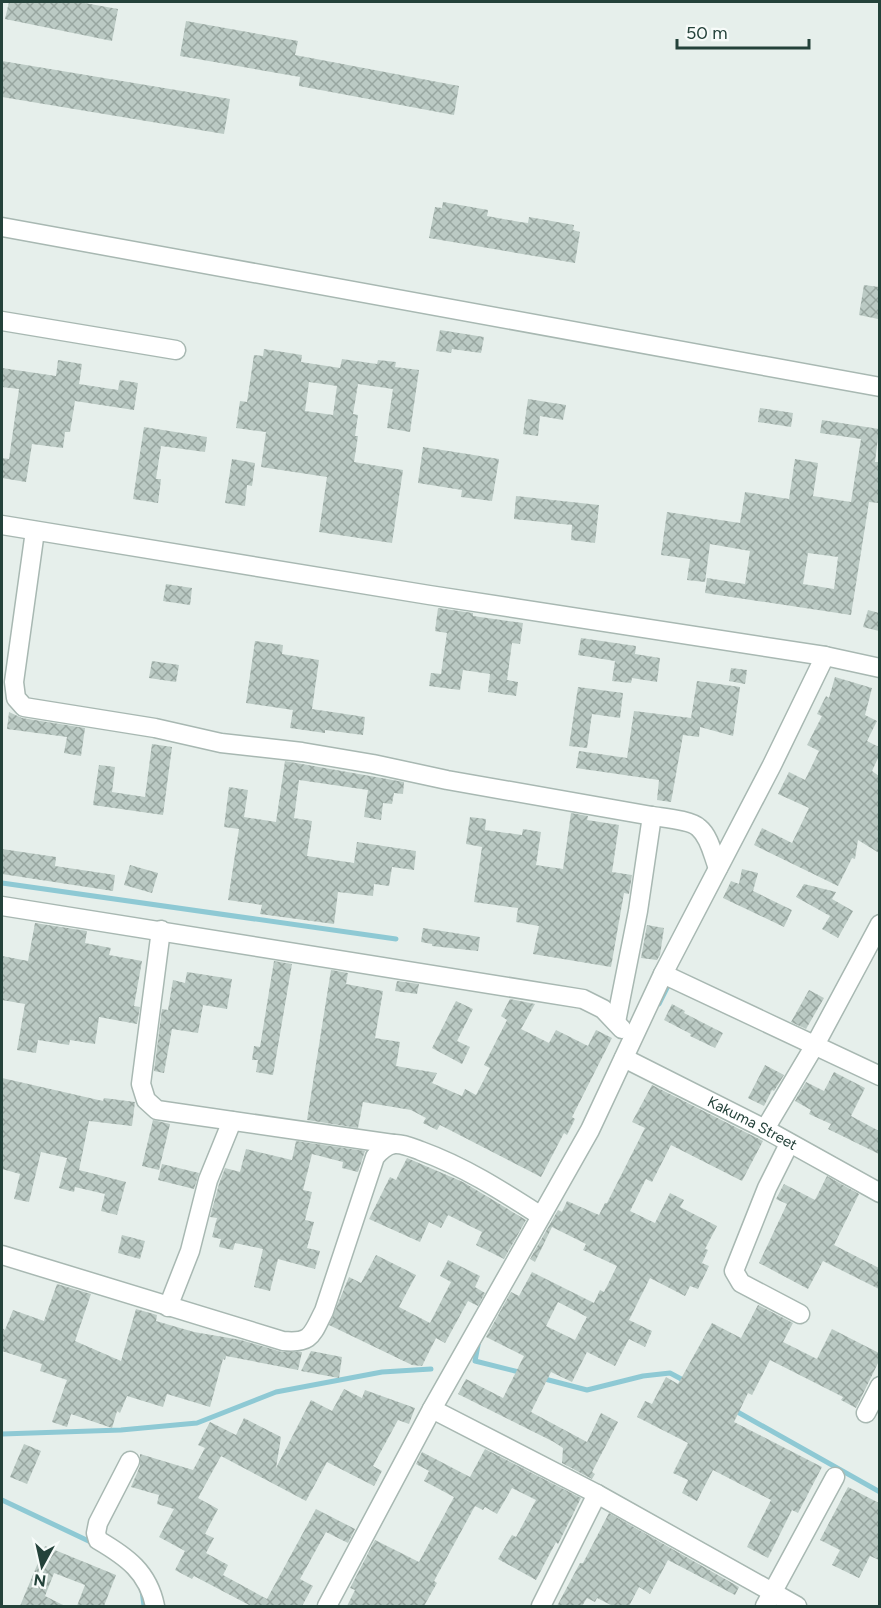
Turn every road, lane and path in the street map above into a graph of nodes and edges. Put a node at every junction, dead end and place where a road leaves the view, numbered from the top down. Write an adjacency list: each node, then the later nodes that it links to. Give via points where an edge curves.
1 (2, 227): 4 (street)
2 (2, 321): 3 (street)
3 (176, 350)
4 (879, 387)
5 (2, 525): 6 (street)
6 (35, 531): 7 (street); 9 (street, via 14,682 16,698 24,707 221,743 373,764)
7 (825, 656): 8 (street); 10 (street)
8 (879, 668)
9 (652, 816): 10 (street, via 699,827); 15 (street)
10 (718, 868): 14 (street)
11 (2, 906): 13 (street)
12 (879, 924): 16 (street)
13 (161, 930): 15 (street, via 583,999 603,1009); 19 (street, via 141,1084 146,1100 157,1110)
14 (663, 974): 16 (street); 17 (street)
15 (616, 1022): 17 (street)
16 (815, 1045): 18 (street); 20 (street)
17 (628, 1051): 20 (street, Kakuma Street); 24 (street, via 590,1130)
18 (879, 1076)
19 (232, 1121): 21 (street); 26 (street, via 208,1180 190,1251)
20 (765, 1129): 22 (street, Kakuma Street)
21 (393, 1144): 24 (street, via 474,1173); 26 (street, via 375,1157 324,1311 311,1335 298,1342 283,1341)
22 (789, 1144): 23 (street, Kakuma Street); 27 (street, via 734,1271 741,1283)
23 (879, 1193)
24 (541, 1216): 29 (street)
25 (2, 1255): 26 (street)
26 (168, 1306)
27 (800, 1314)
28 (879, 1386): 30 (street)
29 (432, 1409): 33 (street); 36 (street)
30 (866, 1413)
31 (130, 1461): 35 (street, via 96,1533 98,1540 121,1554 145,1577)
32 (835, 1477): 34 (street)
33 (597, 1494): 34 (street); 37 (street)
34 (769, 1600): 38 (street)
35 (155, 1606)
36 (327, 1606)
37 (541, 1606)
38 (797, 1606)

